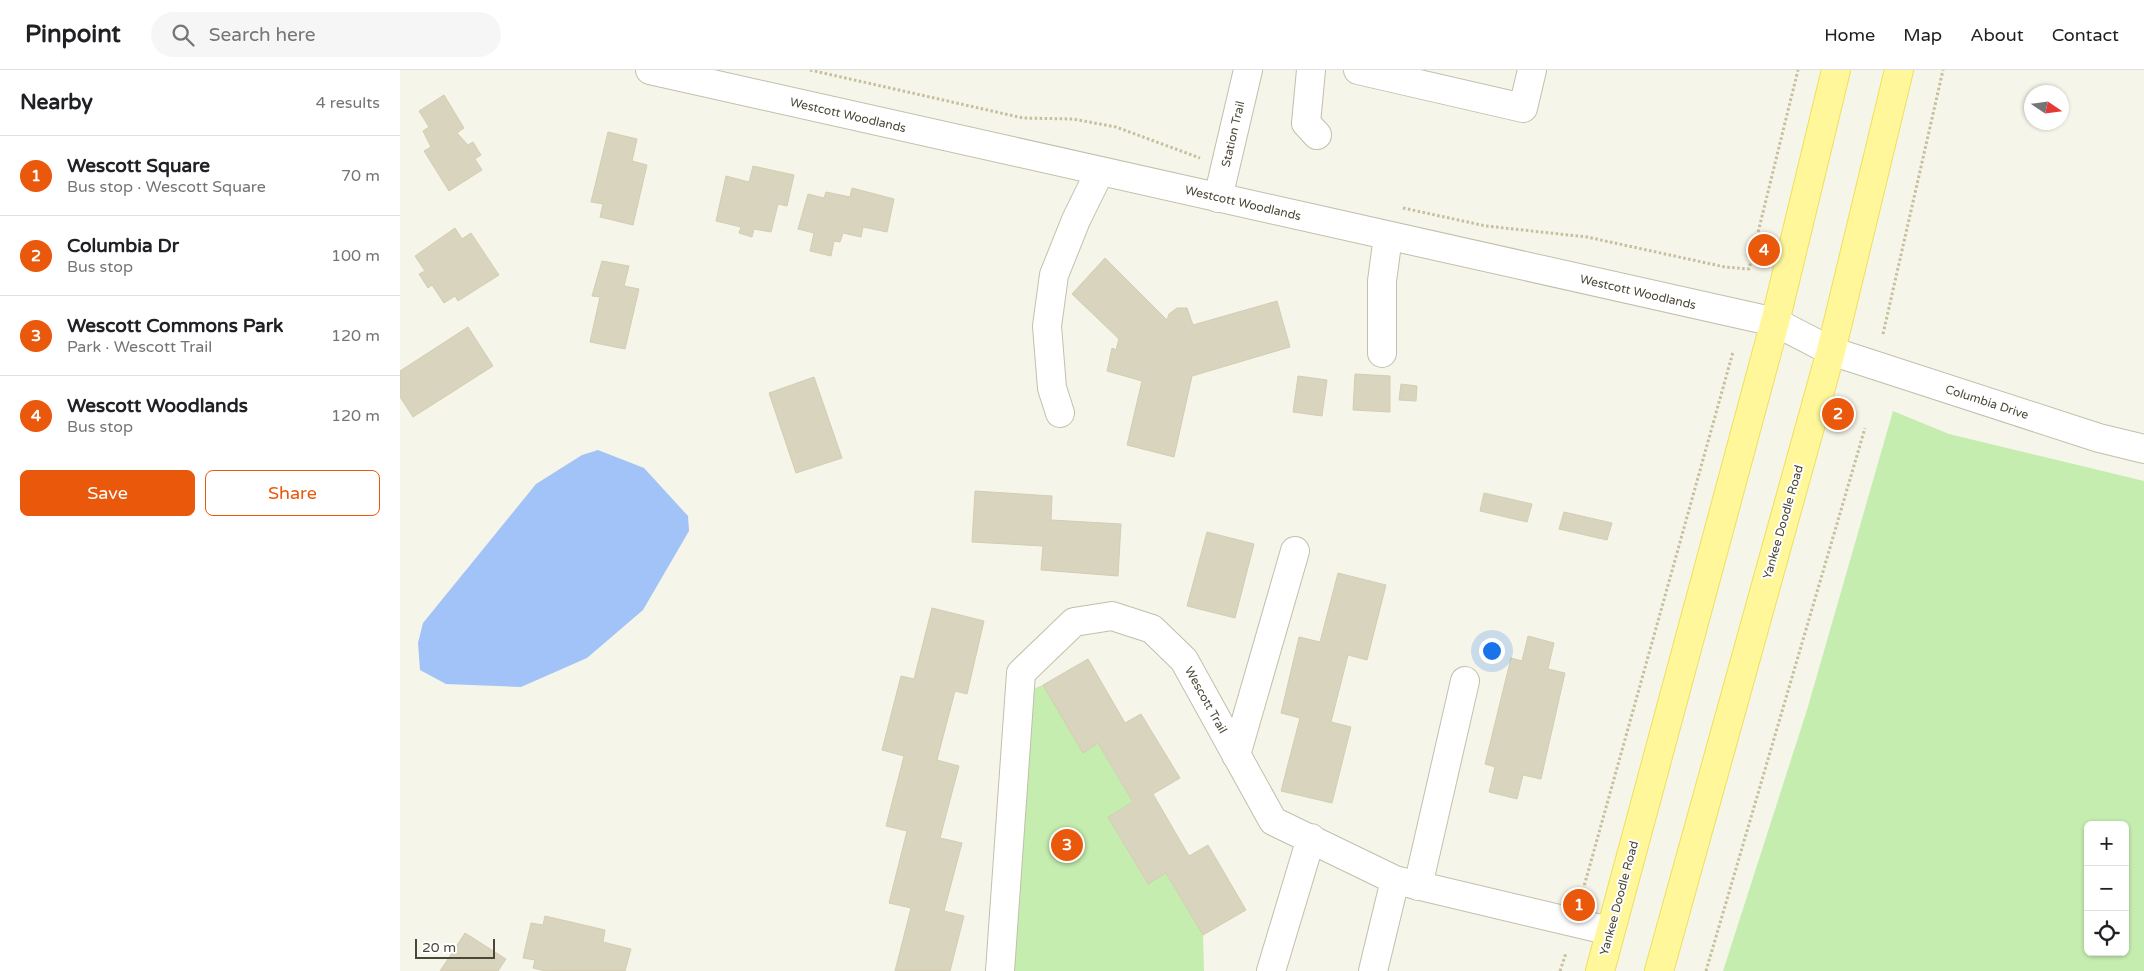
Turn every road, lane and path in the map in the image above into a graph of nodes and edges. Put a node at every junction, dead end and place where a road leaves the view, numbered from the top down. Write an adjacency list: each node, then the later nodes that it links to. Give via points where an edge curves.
1 (650, 70): 13 (street, Westcott Woodlands)
2 (810, 70): 12 (path, via 1023,118 1073,119 1116,127)
3 (1248, 70): 14 (street, Station Trail)
4 (1311, 70): 11 (street, via 1306,123)
5 (1358, 70): 6 (street, via 1522,108)
6 (1532, 70)
7 (1798, 70): 15 (path, via 1749,269 1725,267 1588,237 1486,226)
8 (1836, 70): 17 (main road, Yankee Doodle Road)
9 (1899, 70): 19 (main road, Yankee Doodle Road)
10 (1943, 70): 18 (path)
11 (1317, 135)
12 (1201, 158)
13 (1100, 171): 14 (street, Westcott Woodlands); 22 (street, via 1054,275 1047,326 1052,388)
14 (1218, 198): 16 (street, Westcott Woodlands)
15 (1399, 208)
16 (1388, 236): 17 (street, Westcott Woodlands); 21 (street, via 1382,282)
17 (1775, 322): 19 (street, Westcott Woodlands); 31 (main road, Yankee Doodle Road)
18 (1883, 334)
19 (1831, 351): 24 (street, Columbia Drive, via 2098,438); 38 (main road, Yankee Doodle Road)
20 (1733, 352): 30 (path)
21 (1382, 354)
22 (1060, 413)
23 (1865, 428): 39 (path)
24 (2144, 449)
25 (1295, 551): 27 (street)
26 (1465, 682): 29 (street)
27 (1236, 755): 28 (street, Wescott Trail, via 1272,821); 33 (street, Wescott Trail, via 1184,660 1152,629 1112,616 1074,622 1021,673)
28 (1311, 838): 29 (street, Wescott Trail); 34 (street)
29 (1406, 883): 31 (street, Wescott Trail); 35 (street)
30 (1583, 890)
31 (1610, 931): 37 (main road, Yankee Doodle Road)
32 (1566, 952): 36 (path)
33 (1000, 971)
34 (1271, 971)
35 (1372, 971)
36 (1560, 971)
37 (1600, 971)
38 (1659, 971)
39 (1706, 971)

